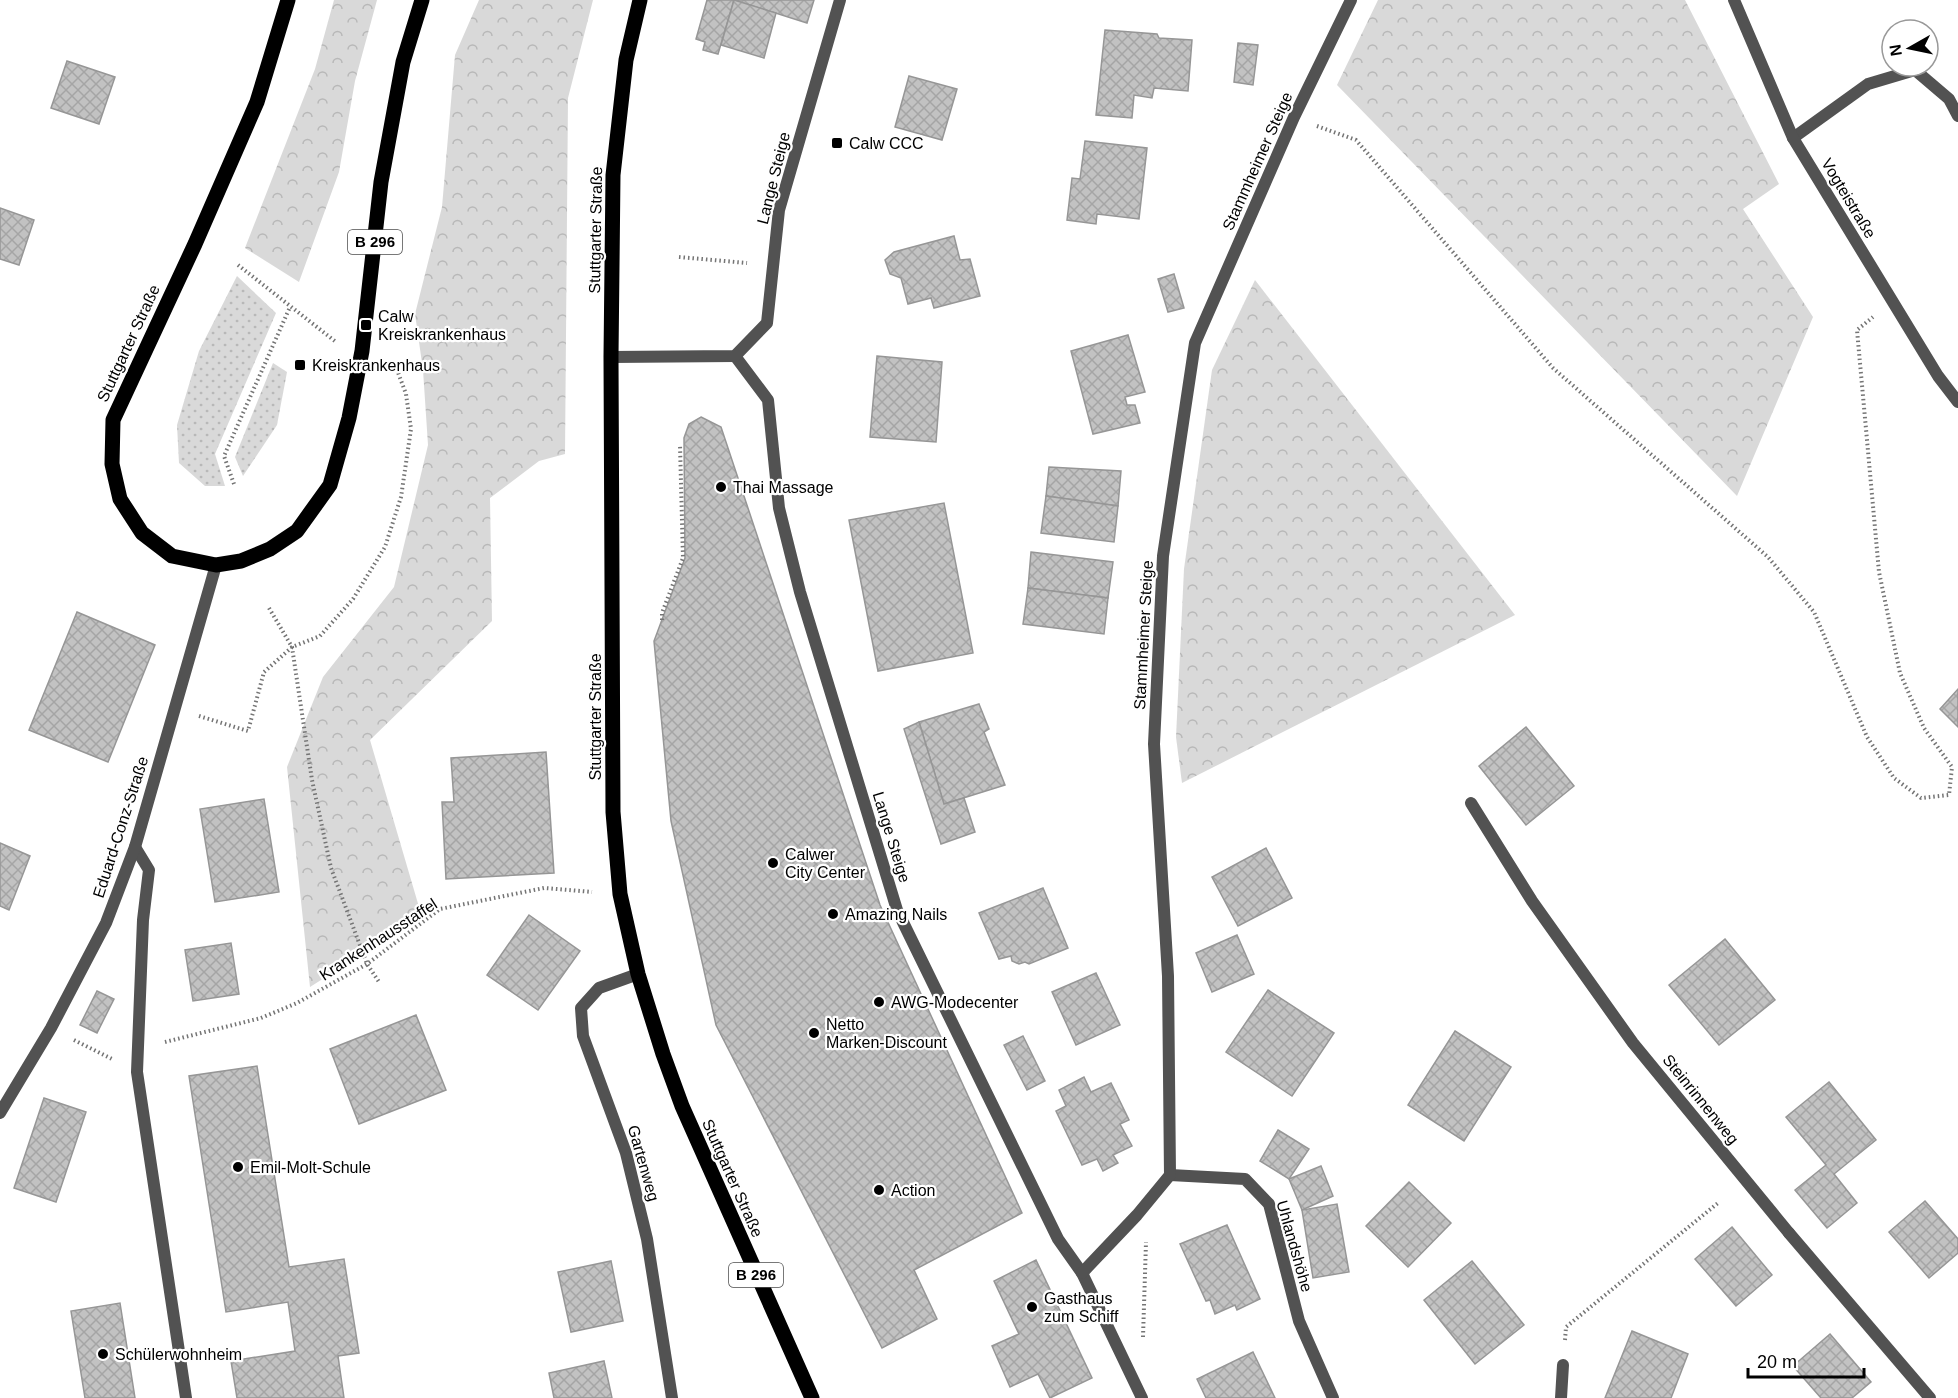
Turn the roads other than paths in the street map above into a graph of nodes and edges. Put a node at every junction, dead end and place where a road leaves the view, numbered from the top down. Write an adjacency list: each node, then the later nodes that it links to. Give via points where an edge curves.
1 (288, 0): 12 (main road, Stuttgarter Straße / B 296, via 257,102 113,420 112,464 120,500 142,532 172,556)
2 (422, 0): 12 (main road, Stuttgarter Straße / B 296, via 403,62 381,182 360,361 330,485 297,531 270,549 241,561)
3 (640, 0): 10 (main road, Stuttgarter Straße / B 296, via 626,60 613,175)
4 (840, 0): 9 (street, Lange Steige, via 779,210 767,323)
5 (1351, 0): 17 (street, Stammheimer Steige, via 1293,117 1195,343 1163,556 1154,744 1168,976)
6 (1734, 0): 8 (street, Vogteistraße)
7 (1958, 116): 8 (street, via 1949,99 1915,70 1868,84)
8 (1793, 138): 11 (street, Vogteistraße, via 1938,376)
9 (735, 356): 10 (street); 18 (street, Lange Steige, via 768,399 779,508 897,910 1058,1239)
10 (611, 357): 15 (main road, Stuttgarter Straße / B 296, via 613,812 620,894)
11 (1958, 402)
12 (216, 565): 14 (street, Eduard-Conz-Straße)
13 (1471, 803): 26 (street, Steinrinnenweg, via 1532,901 1633,1043)
14 (135, 847): 16 (street, Eduard-Conz-Straße, via 106,922 51,1028); 20 (street, via 149,870 143,920 137,1072)
15 (638, 974): 21 (street, Gartenweg, via 599,988 581,1008 583,1036 627,1153 647,1239); 22 (main road, Stuttgarter Straße / B 296, via 682,1106)
16 (0, 1113)
17 (1170, 1175): 18 (street); 24 (street, Uhlandshöhe, via 1245,1179 1269,1203 1299,1321)
18 (1082, 1273): 23 (street, Lange Steige)
19 (1563, 1365): 25 (street)
20 (186, 1398)
21 (672, 1398)
22 (812, 1398)
23 (1142, 1398)
24 (1333, 1398)
25 (1561, 1398)
26 (1930, 1398)

